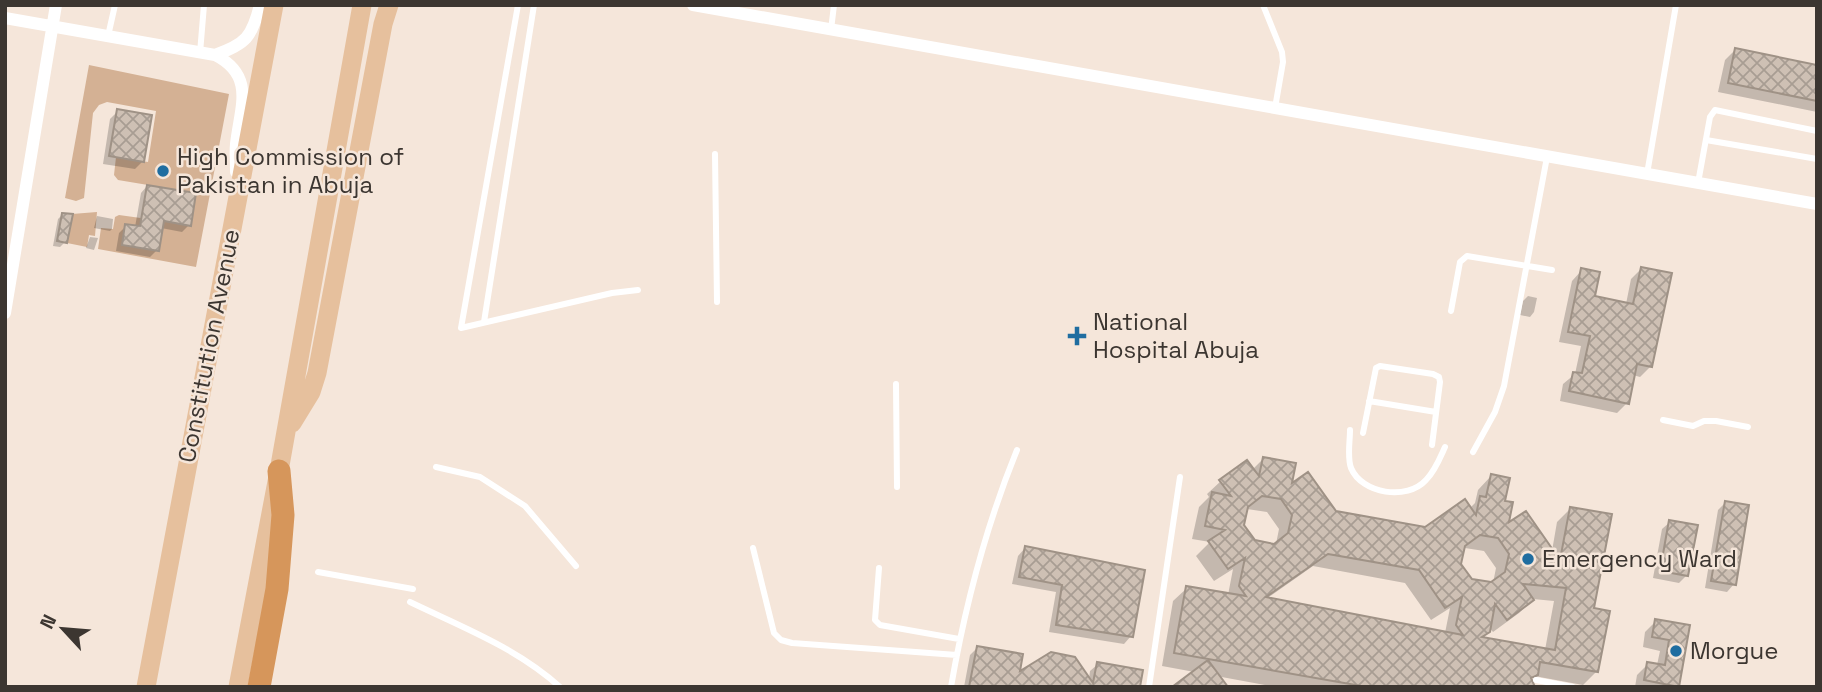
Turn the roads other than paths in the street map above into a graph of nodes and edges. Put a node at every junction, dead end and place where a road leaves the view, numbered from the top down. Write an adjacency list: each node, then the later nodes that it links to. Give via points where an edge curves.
1 (56, 5): 15 (street)
2 (115, 5): 17 (lane)
3 (204, 5): 18 (lane)
4 (260, 5): 19 (street, via 253,31 243,43)
5 (274, 5): 29 (main road, Constitution Avenue)
6 (362, 5): 43 (main road)
7 (389, 5): 43 (main road, via 317,373 311,392)
8 (518, 5): 36 (lane, via 461,328)
9 (534, 5): 36 (lane)
10 (694, 5): 16 (street)
11 (834, 5): 16 (lane)
12 (1263, 5): 20 (lane, via 1282,52)
13 (1676, 5): 26 (lane)
14 (5, 18): 15 (street)
15 (53, 26): 17 (street); 35 (street)
16 (831, 30): 20 (street)
17 (108, 36): 18 (street)
18 (200, 53): 19 (street)
19 (215, 55): 29 (street, via 229,62 242,88)
20 (1275, 108): 24 (street)
21 (1817, 131): 22 (lane, via 1715,110)
22 (1706, 140): 25 (lane); 27 (lane)
23 (715, 154): 33 (lane)
24 (1547, 157): 26 (street); 30 (lane)
25 (1817, 159)
26 (1647, 174): 27 (street)
27 (1698, 183): 28 (street)
28 (1817, 204)
29 (236, 206): 62 (main road, Constitution Avenue)
30 (1527, 267): 31 (lane); 34 (lane, via 1462,258); 48 (lane, via 1504,386)
31 (1552, 270)
32 (638, 289): 36 (lane)
33 (717, 302)
34 (1451, 311)
35 (5, 313)
36 (484, 322)
37 (896, 384): 52 (lane)
38 (1369, 401): 39 (lane); 39 (lane, via 1374,371 1380,366 1438,377); 44 (lane)
39 (1436, 411): 45 (lane)
40 (1662, 420): 41 (lane)
41 (1748, 427)
42 (1350, 430): 46 (lane, via 1350,466 1363,484 1377,490 1394,493 1425,482)
43 (286, 432): 50 (main road)
44 (1363, 433)
45 (1432, 445)
46 (1445, 447)
47 (1017, 450): 59 (lane, via 996,502)
48 (1473, 452)
49 (436, 467): 54 (lane, via 480,477 525,506)
50 (279, 471): 63 (main road); 64 (highway, via 284,516 277,589)
51 (1180, 477): 67 (lane)
52 (897, 486)
53 (753, 548): 60 (lane, via 774,633 781,640)
54 (576, 566)
55 (879, 568): 59 (lane, via 875,620 880,625)
56 (317, 572): 57 (lane)
57 (413, 589)
58 (410, 602): 65 (lane, via 509,649)
59 (959, 639): 60 (lane)
60 (957, 654): 66 (lane)
61 (1536, 680): 68 (lane)
62 (146, 687)
63 (238, 687)
64 (259, 687)
65 (560, 687)
66 (951, 687)
67 (1149, 687)
68 (1573, 687)

